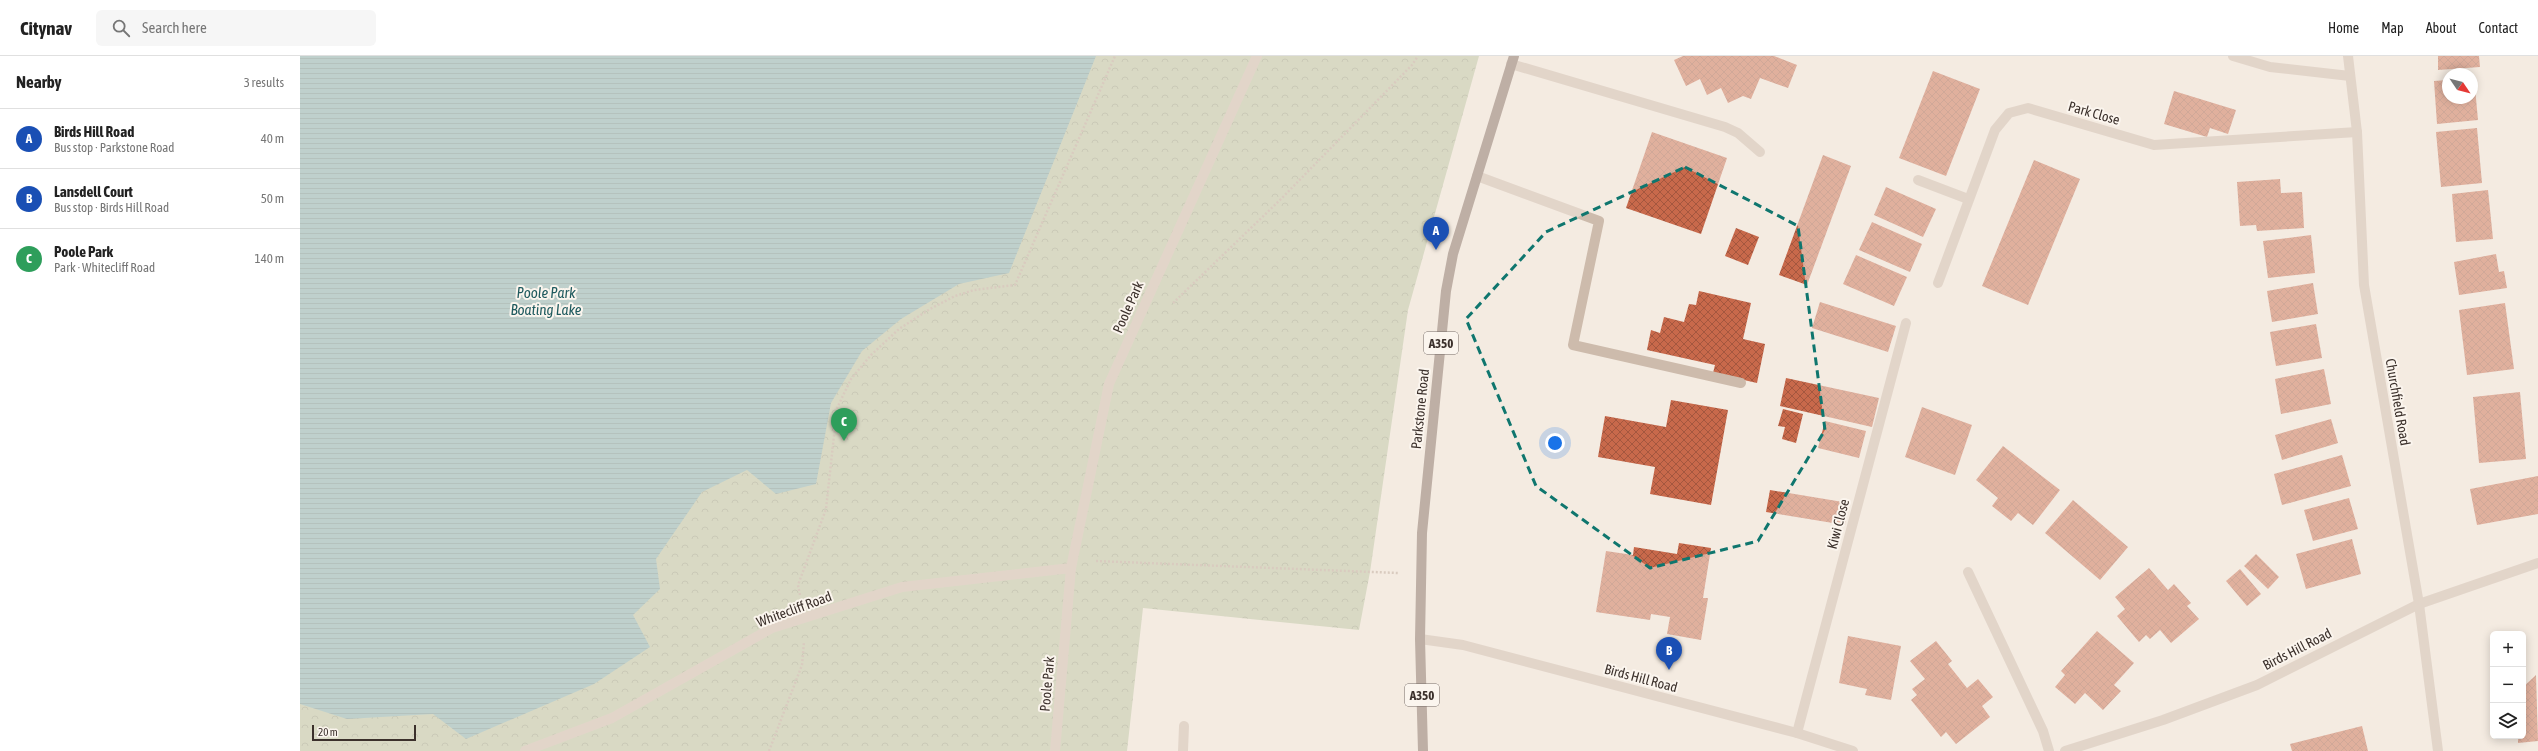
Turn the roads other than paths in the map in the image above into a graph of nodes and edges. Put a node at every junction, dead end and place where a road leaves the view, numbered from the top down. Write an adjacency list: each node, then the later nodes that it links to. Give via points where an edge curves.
1 (1257, 56): 15 (street, Poole Park, via 1109,384)
2 (2233, 56): 5 (street, via 2270,67)
3 (2348, 56): 5 (street, Churchfield Road)
4 (1512, 60): 7 (street, via 1725,127 1738,133); 8 (main road, Parkstone Road / A350)
5 (2350, 76): 6 (street, Churchfield Road)
6 (2357, 132): 10 (street, Park Close, via 2154,145 2028,108 2009,113 1994,130); 17 (street, Churchfield Road, via 2364,285)
7 (1760, 152)
8 (1477, 176): 13 (street, via 1599,221 1573,345); 18 (main road, Parkstone Road / A350, via 1453,254 1446,291 1422,533)
9 (1918, 180): 10 (street)
10 (1968, 199): 11 (street, Park Close)
11 (1938, 283)
12 (1906, 323): 20 (street, Kiwi Close)
13 (1741, 383)
14 (2538, 563): 17 (street, Birds Hill Road)
15 (1071, 568): 21 (street, Whitecliff Road, via 902,587 772,628 612,718); 22 (street, Poole Park)
16 (1968, 572): 26 (street, via 2043,731)
17 (2419, 604): 27 (street, Birds Hill Road, via 2257,685 2163,720); 28 (street, Churchfield Road)
18 (1420, 639): 20 (street, Birds Hill Road, via 1463,645); 24 (main road, Parkstone Road / A350)
19 (1184, 726): 23 (street)
20 (1797, 733): 25 (street, Birds Hill Road)
21 (525, 751)
22 (1056, 751)
23 (1183, 751)
24 (1423, 751)
25 (1853, 751)
26 (2049, 751)
27 (2065, 751)
28 (2438, 751)

